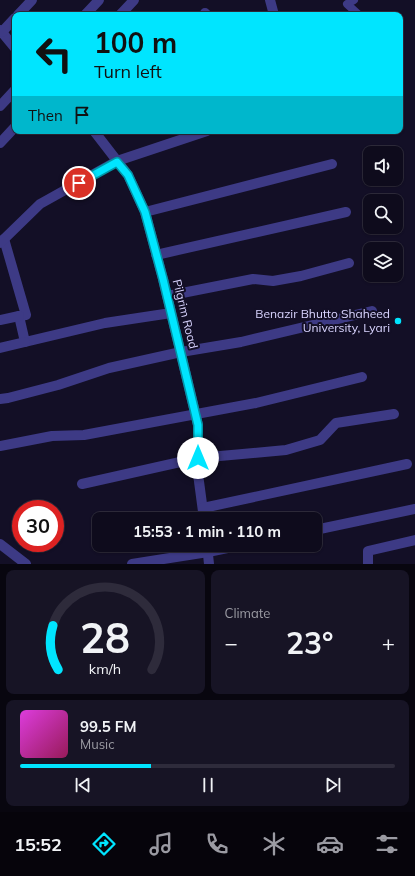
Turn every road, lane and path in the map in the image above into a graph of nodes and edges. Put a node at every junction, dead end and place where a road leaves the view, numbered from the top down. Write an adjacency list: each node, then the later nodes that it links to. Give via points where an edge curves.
1 (32, 0): 6 (street)
2 (98, 0): 7 (street)
3 (134, 0): 8 (street)
4 (270, 0): 9 (street)
5 (354, 0): 10 (lane, via 347,4)
6 (21, 12)
7 (87, 12)
8 (123, 12)
9 (273, 12)
10 (356, 12)
11 (12, 21): 12 (street)
12 (1, 31): 13 (street)
13 (12, 44)
14 (12, 93): 15 (street)
15 (0, 106)
16 (12, 130): 19 (street)
17 (96, 134): 20 (street, Pilgrim Road)
18 (198, 134): 20 (street)
19 (0, 143)
20 (117, 162): 22 (street, Pilgrim Road, via 128,175); 24 (street, via 40,204)
21 (332, 164): 22 (street)
22 (145, 212): 25 (street, Pilgrim Road)
23 (346, 212): 25 (street)
24 (2, 241): 30 (street, via 26,315)
25 (156, 255): 27 (street, Pilgrim Road)
26 (349, 264): 27 (street, via 280,280 253,279)
27 (167, 296): 29 (street, Pilgrim Road)
28 (372, 311): 34 (street, via 240,342)
29 (171, 313): 32 (street, via 105,323); 34 (street, Pilgrim Road)
30 (19, 316): 31 (street); 32 (street)
31 (0, 320)
32 (25, 342): 33 (street)
33 (0, 348)
34 (181, 352): 36 (street, via 109,368 58,385); 37 (street, Pilgrim Road)
35 (362, 377): 37 (street, via 256,403)
36 (0, 399)
37 (196, 414): 39 (street, via 84,435 52,436); 40 (street, Pilgrim Road)
38 (394, 414): 40 (street, via 336,423 320,440 286,450)
39 (0, 446)
40 (198, 458): 42 (street); 43 (street, Pilgrim Road)
41 (407, 464): 43 (street)
42 (82, 484)
43 (202, 508): 45 (street, Pilgrim Road)
44 (415, 509): 46 (street)
45 (203, 512)
46 (322, 529)
47 (415, 540): 54 (street, via 368,551)
48 (0, 544): 51 (street)
49 (192, 552): 52 (street)
50 (207, 552): 53 (street)
51 (26, 564)
52 (132, 564)
53 (209, 564)
54 (368, 564)

